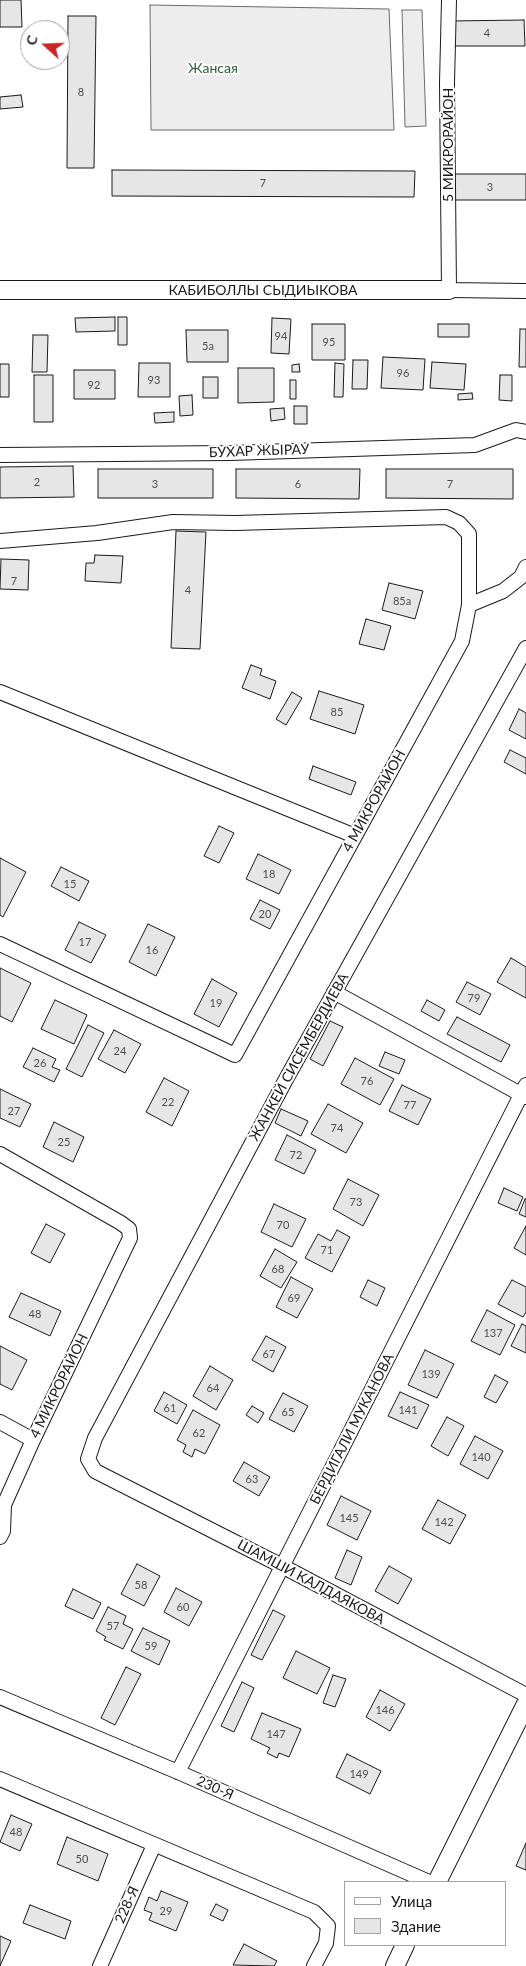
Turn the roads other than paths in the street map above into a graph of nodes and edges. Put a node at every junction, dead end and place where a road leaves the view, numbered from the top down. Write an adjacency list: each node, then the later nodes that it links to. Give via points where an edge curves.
1 (449, 0): 3 (street, 5 МИКРОРАЙОН)
2 (0, 290): 3 (street, КАБИБОЛЛЫ СЫДИЫКОВА)
3 (448, 290): 4 (street, КАБИБОЛЛЫ СЫДИЫКОВА)
4 (526, 291)
5 (521, 431): 6 (street, БУХАР ЖЫРАУ, via 475,445 230,453)
6 (0, 455)
7 (0, 541): 9 (street, 4 МИКРОРАЙОН, via 97,533 173,522 446,517 460,522 469,534)
8 (526, 567): 9 (street, via 503,592)
9 (468, 605): 12 (street, 4 МИКРОРАЙОН, via 462,640)
10 (526, 648): 14 (street, ЖАНКЕЙ СИСЕМБЕРДИЕВА)
11 (0, 692): 12 (street)
12 (355, 836): 13 (street, 4 МИКРОРАЙОН, via 236,1055)
13 (0, 944)
14 (334, 992): 15 (street); 19 (street, ЖАНКЕЙ СИСЕМБЕРДИЕВА, via 95,1438 88,1459)
15 (524, 1092): 21 (street, БЕРДИГАЛИ МУКАНОВА)
16 (0, 1154): 18 (street, 4 МИКРОРАЙОН, via 129,1229 130,1238)
17 (0, 1422): 18 (street)
18 (33, 1440): 20 (street, 4 МИКРОРАЙОН, via 4,1506)
19 (95, 1470): 21 (street, ШАМШИ КАЛДАЯКОВА)
20 (0, 1538)
21 (282, 1566): 22 (street, ШАМШИ КАЛДАЯКОВА); 25 (street, БЕРДИГАЛИ МУКАНОВА)
22 (526, 1695)
23 (0, 1697): 25 (street, 230-Я)
24 (526, 1704): 29 (street)
25 (178, 1772): 28 (street, 230-Я)
26 (0, 1779): 27 (street)
27 (154, 1845): 31 (street, 228-Я); 32 (street, via 314,1912 328,1926 326,1943)
28 (427, 1881)
29 (438, 1881)
30 (405, 1946): 33 (street)
31 (100, 1966)
32 (314, 1966)
33 (395, 1966)

